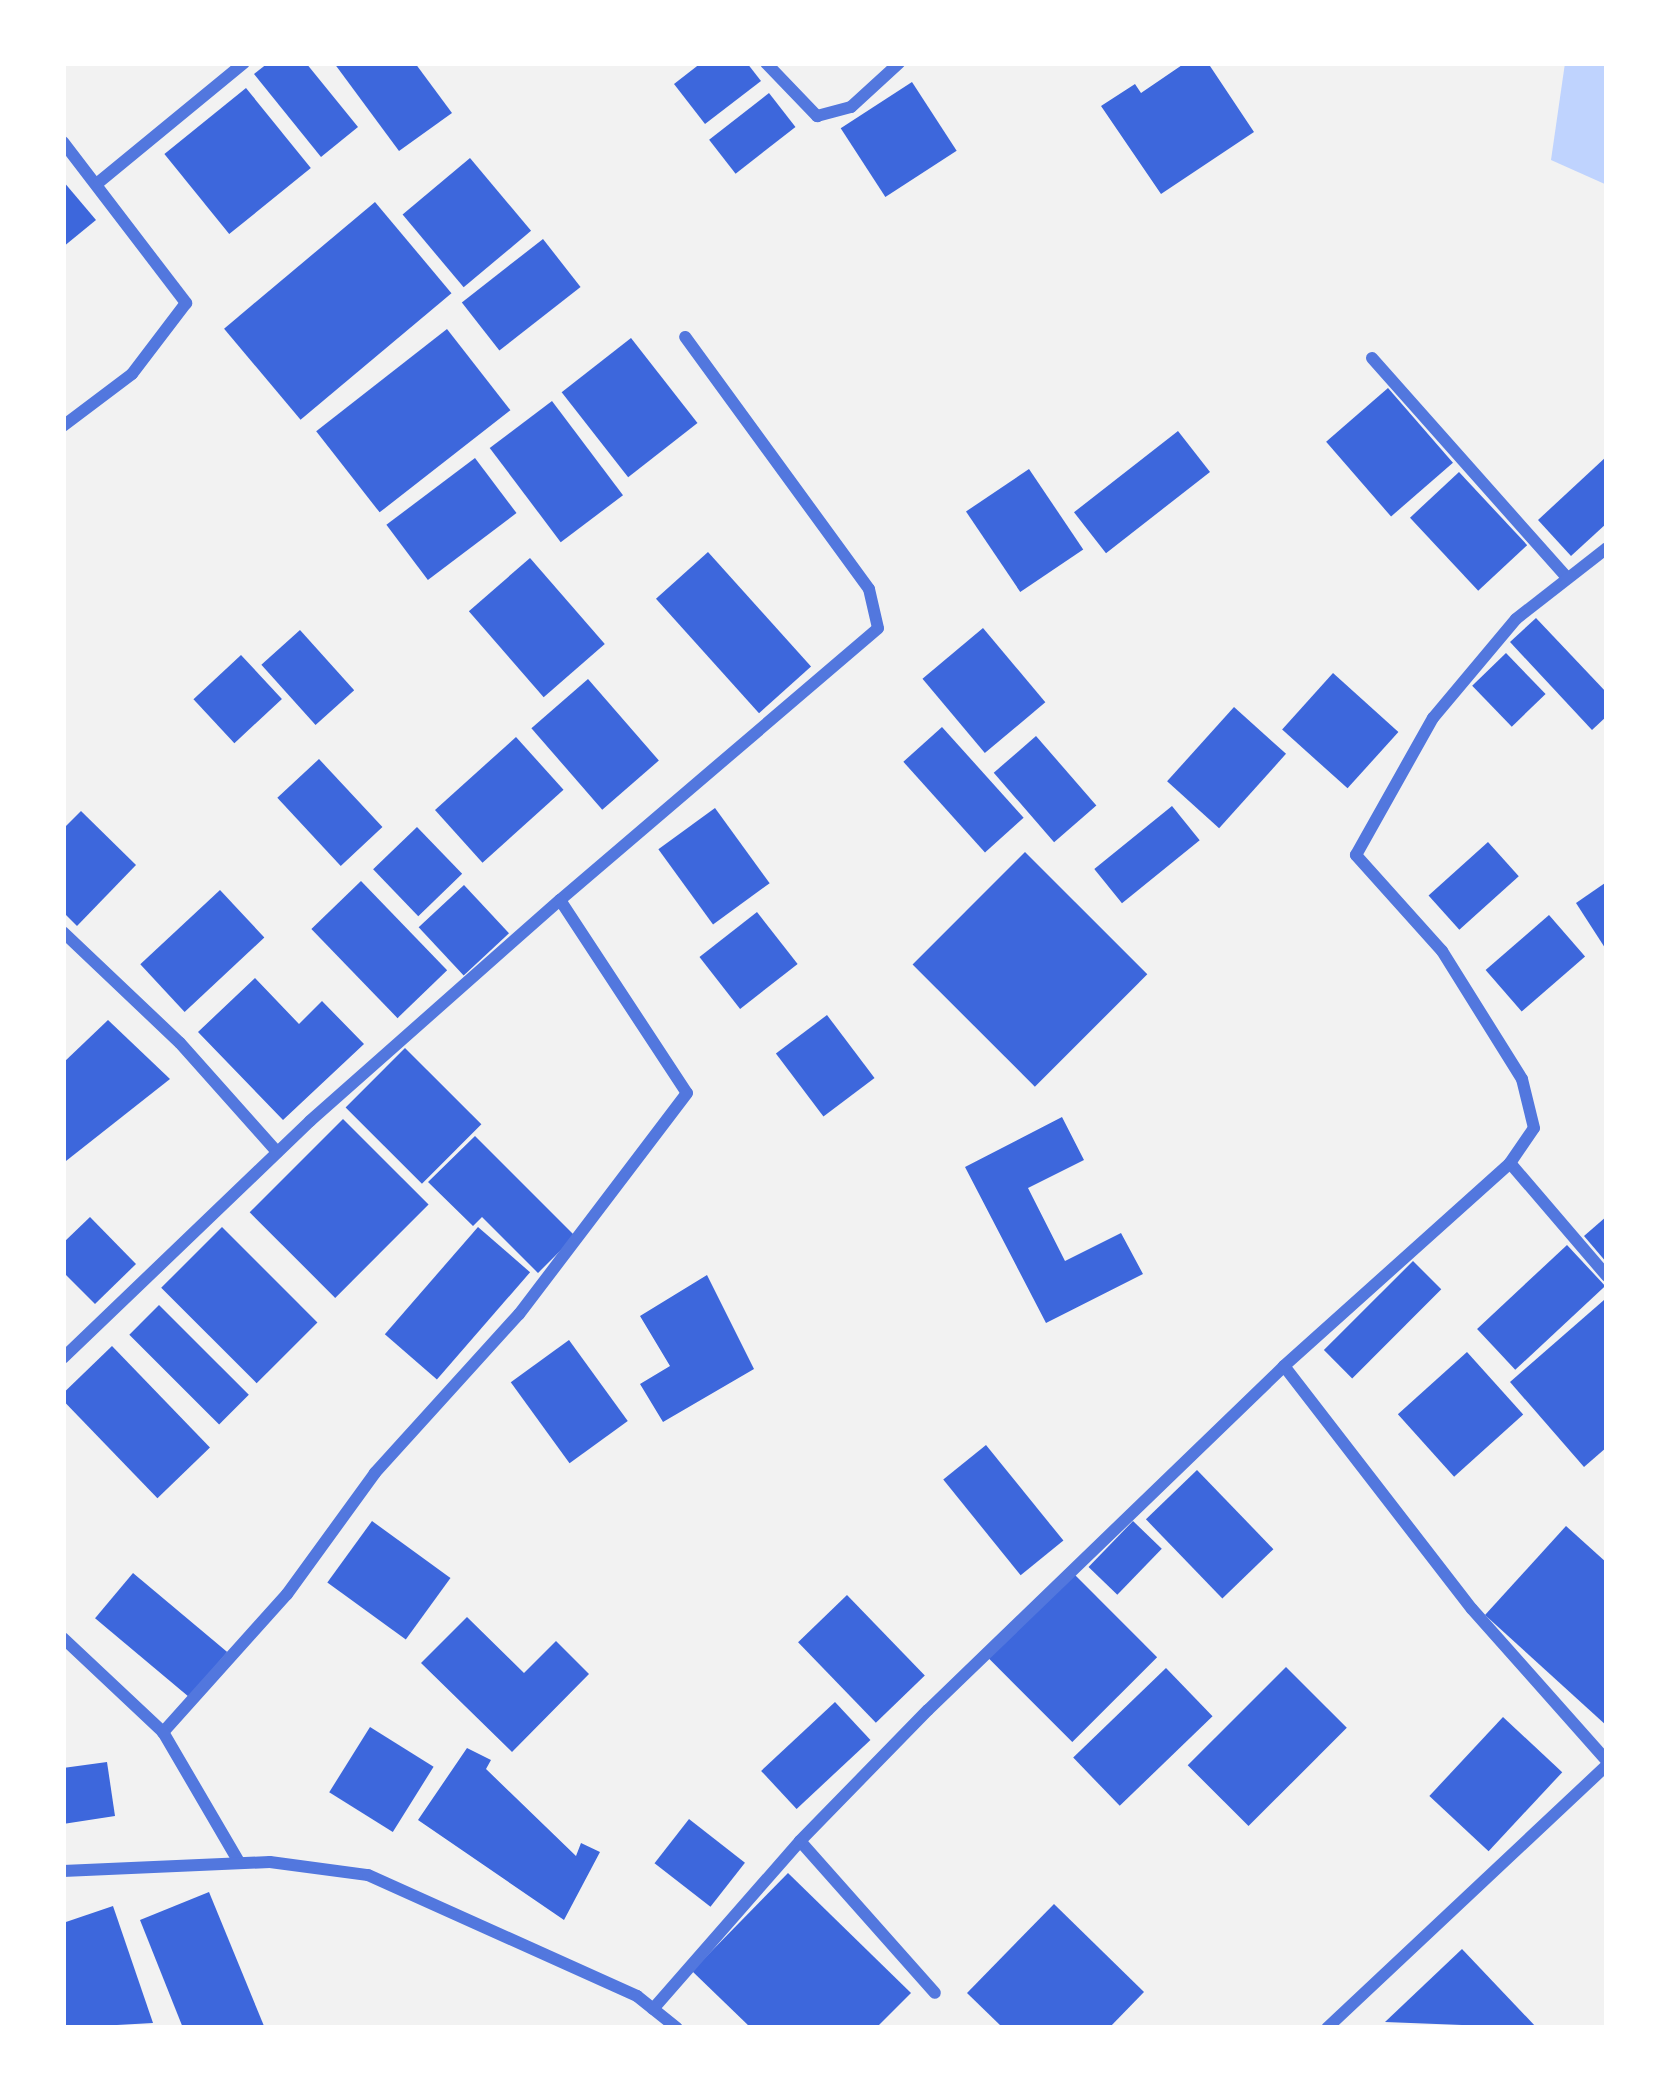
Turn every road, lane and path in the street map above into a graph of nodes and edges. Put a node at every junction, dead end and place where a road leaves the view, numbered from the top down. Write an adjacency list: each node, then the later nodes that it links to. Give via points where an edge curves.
1 (244, 63): 5 (street)
2 (766, 63): 3 (street, via 817,116 851,106)
3 (899, 63)
4 (63, 142): 5 (street)
5 (99, 182): 8 (street, via 186,303 132,374)
6 (685, 337): 11 (street, via 869,589 878,628)
7 (1372, 358): 10 (street)
8 (63, 426)
9 (1607, 548): 10 (street)
10 (1567, 578): 14 (street, via 1516,619 1433,718 1356,855 1442,951 1522,1079 1534,1128)
11 (560, 900): 13 (street); 19 (street, via 687,1093 519,1314)
12 (63, 932): 13 (street, via 180,1043)
13 (277, 1153): 16 (street)
14 (1510, 1163): 15 (street); 17 (street)
15 (1607, 1276)
16 (63, 1358)
17 (1284, 1366): 20 (street, via 1472,1609); 21 (street)
18 (63, 1638): 19 (street)
19 (163, 1732): 22 (street)
20 (1607, 1763): 27 (street)
21 (800, 1840): 24 (street); 25 (street)
22 (239, 1862): 23 (street); 25 (street, via 368,1874)
23 (63, 1871)
24 (935, 1993)
25 (653, 2009): 26 (street)
26 (677, 2028)
27 (1327, 2028)

